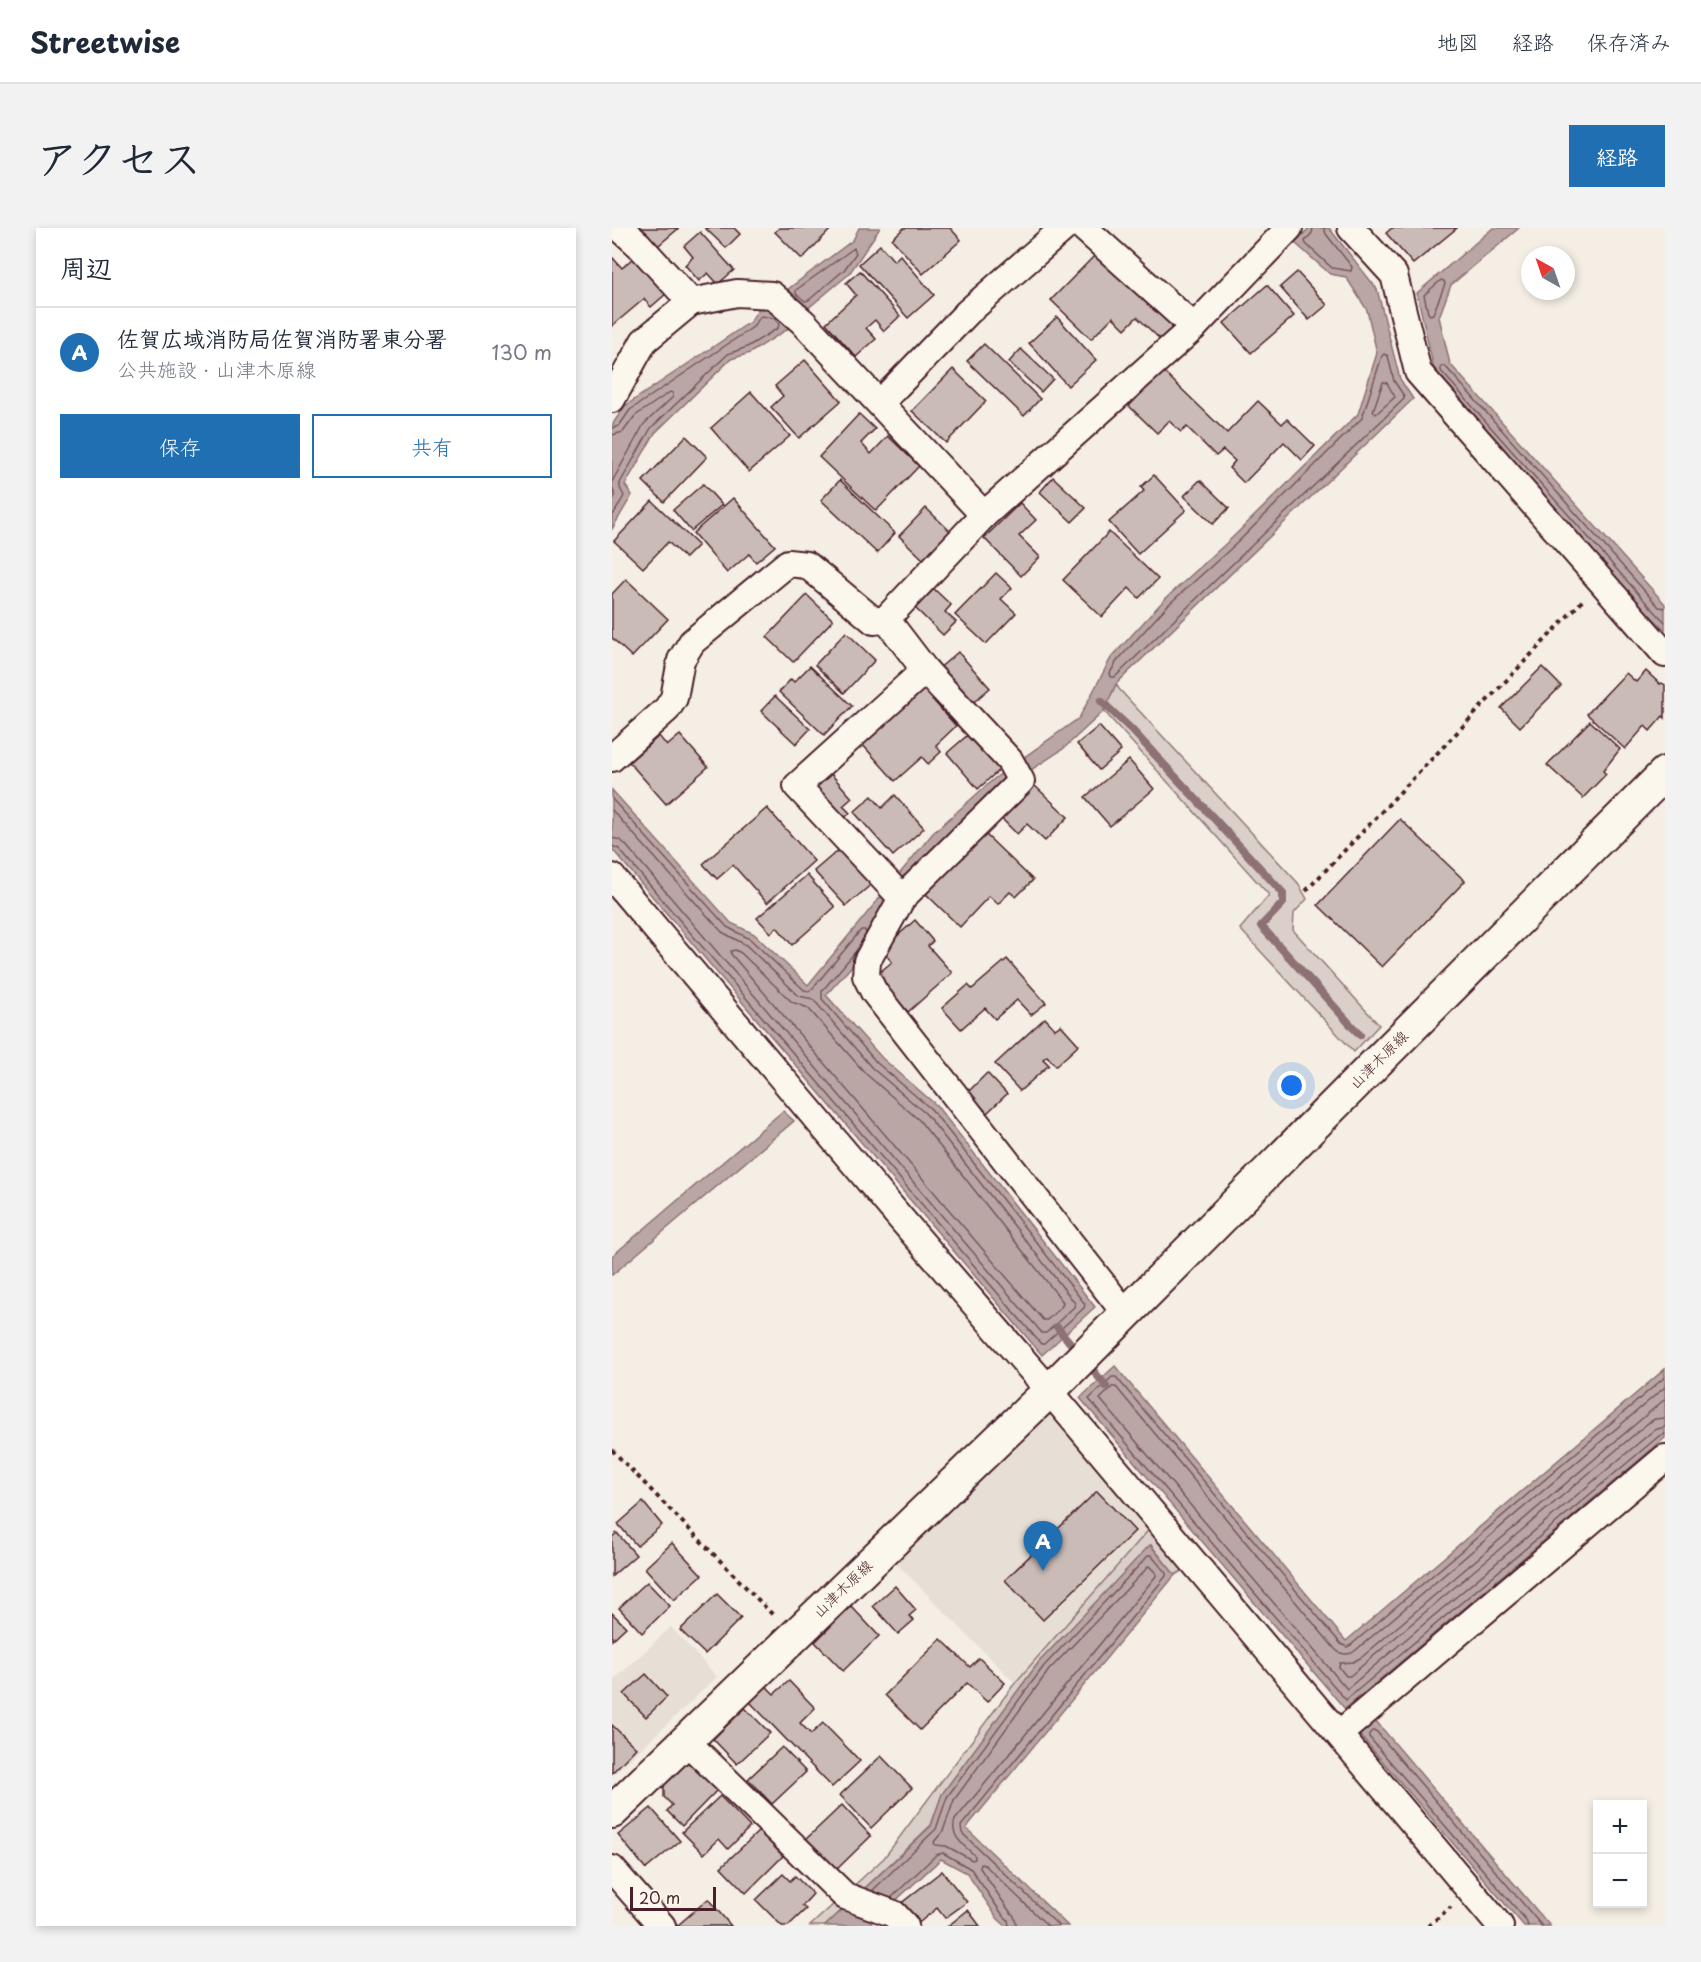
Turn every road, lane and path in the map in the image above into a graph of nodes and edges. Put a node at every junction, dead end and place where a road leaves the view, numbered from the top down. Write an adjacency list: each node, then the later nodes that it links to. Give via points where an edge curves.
1 (620, 228): 6 (street)
2 (1064, 228): 9 (street, via 968,312)
3 (1084, 228): 7 (street)
4 (1289, 228): 7 (street)
5 (1351, 228): 11 (street, via 1394,275 1418,372)
6 (691, 302): 8 (street, via 644,341); 9 (street, via 737,293 772,295)
7 (1194, 327): 10 (street)
8 (612, 399)
9 (880, 403): 10 (street)
10 (984, 515): 12 (street)
11 (1601, 582): 13 (street); 18 (path)
12 (886, 619): 14 (street); 15 (street, via 874,621 807,565 788,563 692,642 681,660 674,698)
13 (1665, 654)
14 (925, 669): 19 (street, via 1016,771); 19 (street, via 798,786)
15 (612, 758)
16 (1665, 772): 20 (street, 山津木原線)
17 (612, 877): 21 (street)
18 (1306, 891)
19 (902, 898): 20 (street, via 867,961 870,984)
20 (1126, 1314): 21 (street, 山津木原線)
21 (1049, 1391): 24 (street, 山津木原線); 25 (street)
22 (612, 1450): 24 (path, via 778,1620)
23 (1665, 1458): 25 (street)
24 (785, 1645): 26 (street, 山津木原線)
25 (1339, 1734): 31 (street)
26 (686, 1741): 27 (street, 山津木原線); 29 (street, via 845,1896)
27 (612, 1812)
28 (612, 1869): 30 (street)
29 (899, 1920)
30 (662, 1926)
31 (1500, 1926)

